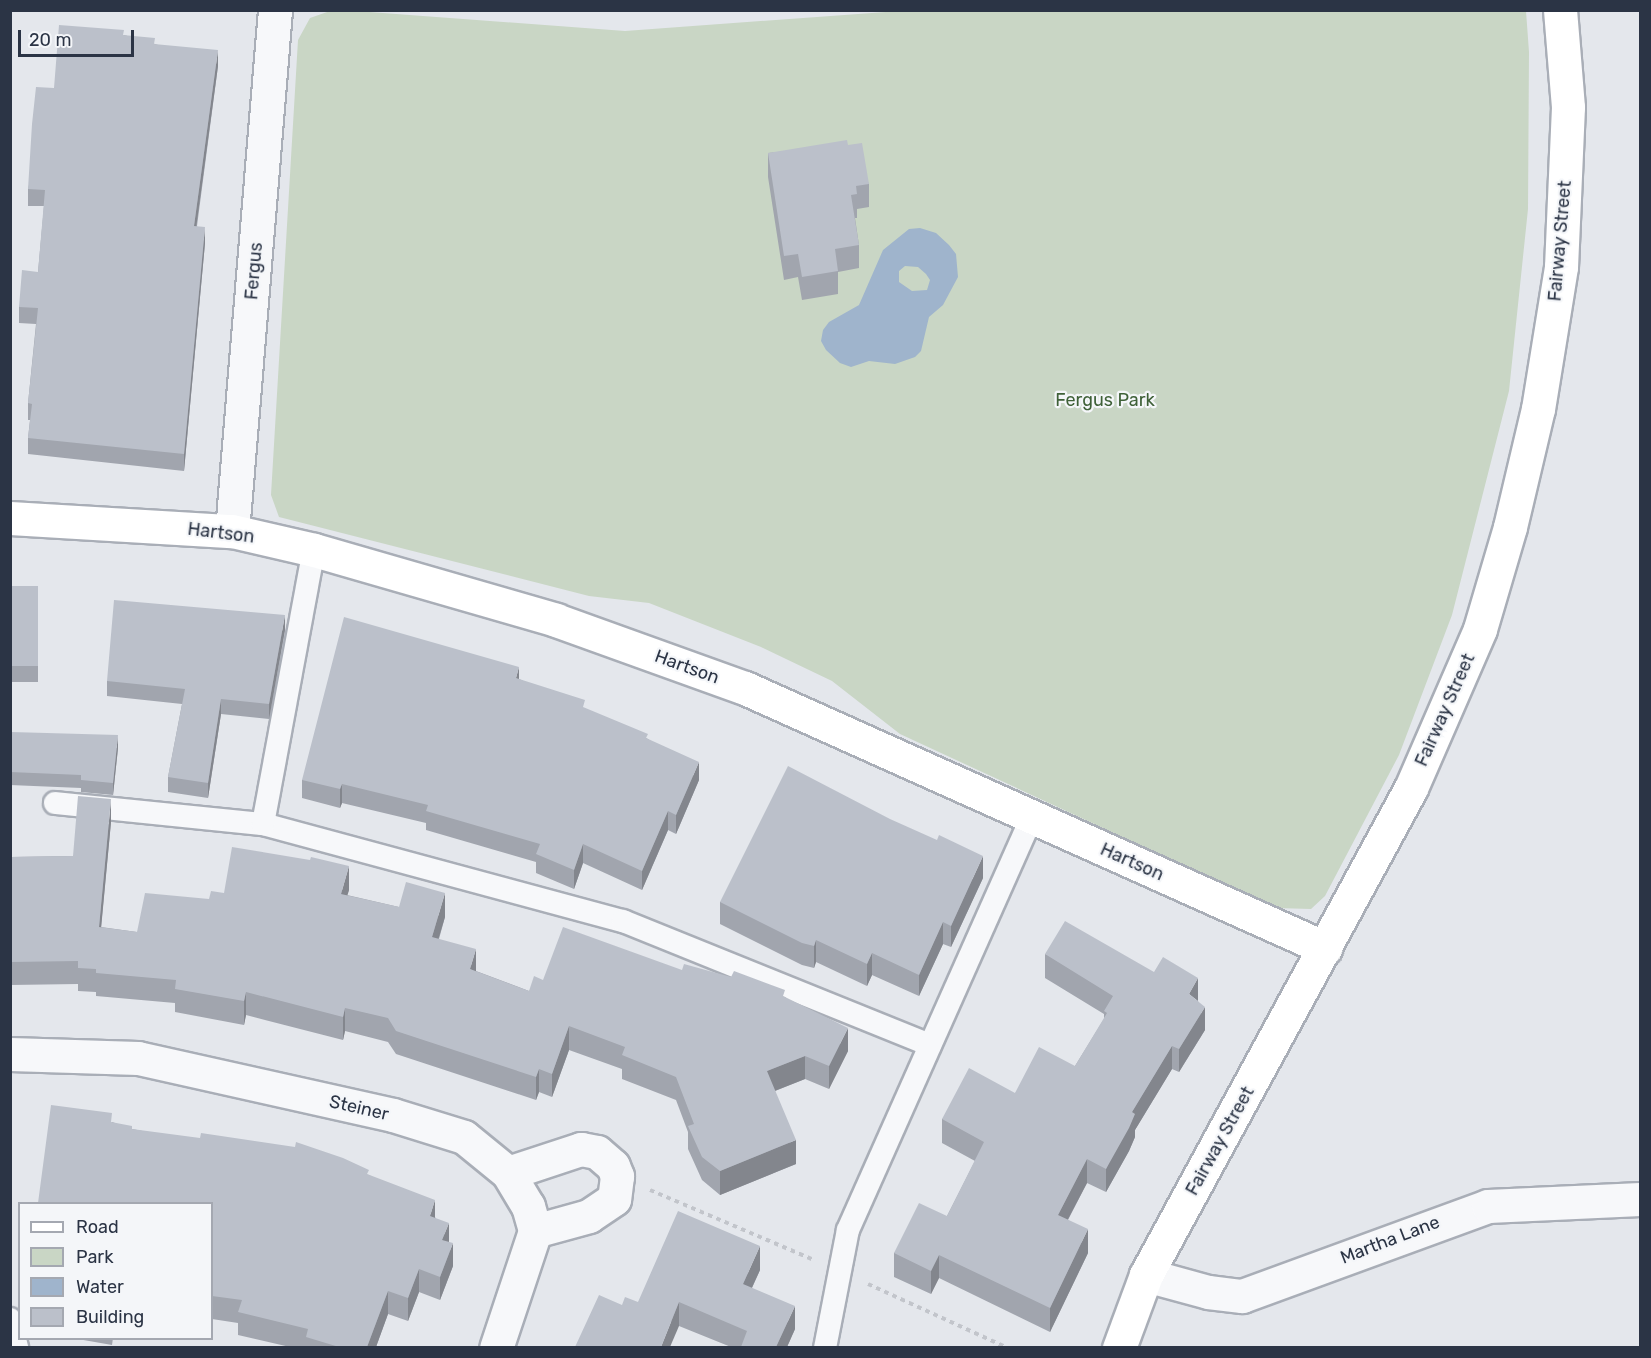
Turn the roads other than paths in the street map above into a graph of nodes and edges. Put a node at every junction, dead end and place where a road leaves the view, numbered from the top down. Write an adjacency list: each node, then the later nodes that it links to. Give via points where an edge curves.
1 (275, 10): 4 (street, Fergus)
2 (1560, 10): 9 (street, Fairway Street, via 1568,107 1561,267 1538,409 1510,527 1480,629 1415,777)
3 (10, 518): 4 (street, Hartson)
4 (232, 531): 5 (street, Hartson)
5 (314, 550): 7 (street, Hartson, via 556,620 745,688); 8 (lane)
6 (55, 802): 8 (lane)
7 (1032, 817): 9 (street, Hartson); 10 (lane)
8 (263, 824): 10 (lane, via 623,921)
9 (1325, 948): 15 (street, Fairway Street)
10 (930, 1045): 19 (lane, via 848,1230)
11 (10, 1054): 12 (street, Steiner, via 138,1058 393,1115 464,1137)
12 (508, 1173): 14 (street, Steiner, via 528,1206); 14 (street, via 581,1149 597,1152 613,1166 617,1176 614,1199 589,1216)
13 (1641, 1199): 15 (street, Martha Lane, via 1488,1206 1242,1296 1208,1292)
14 (535, 1232): 18 (street)
15 (1146, 1275): 20 (street, Fairway Street)
16 (10, 1318): 17 (lane)
17 (17, 1347)
18 (496, 1347)
19 (825, 1347)
20 (1119, 1347)

